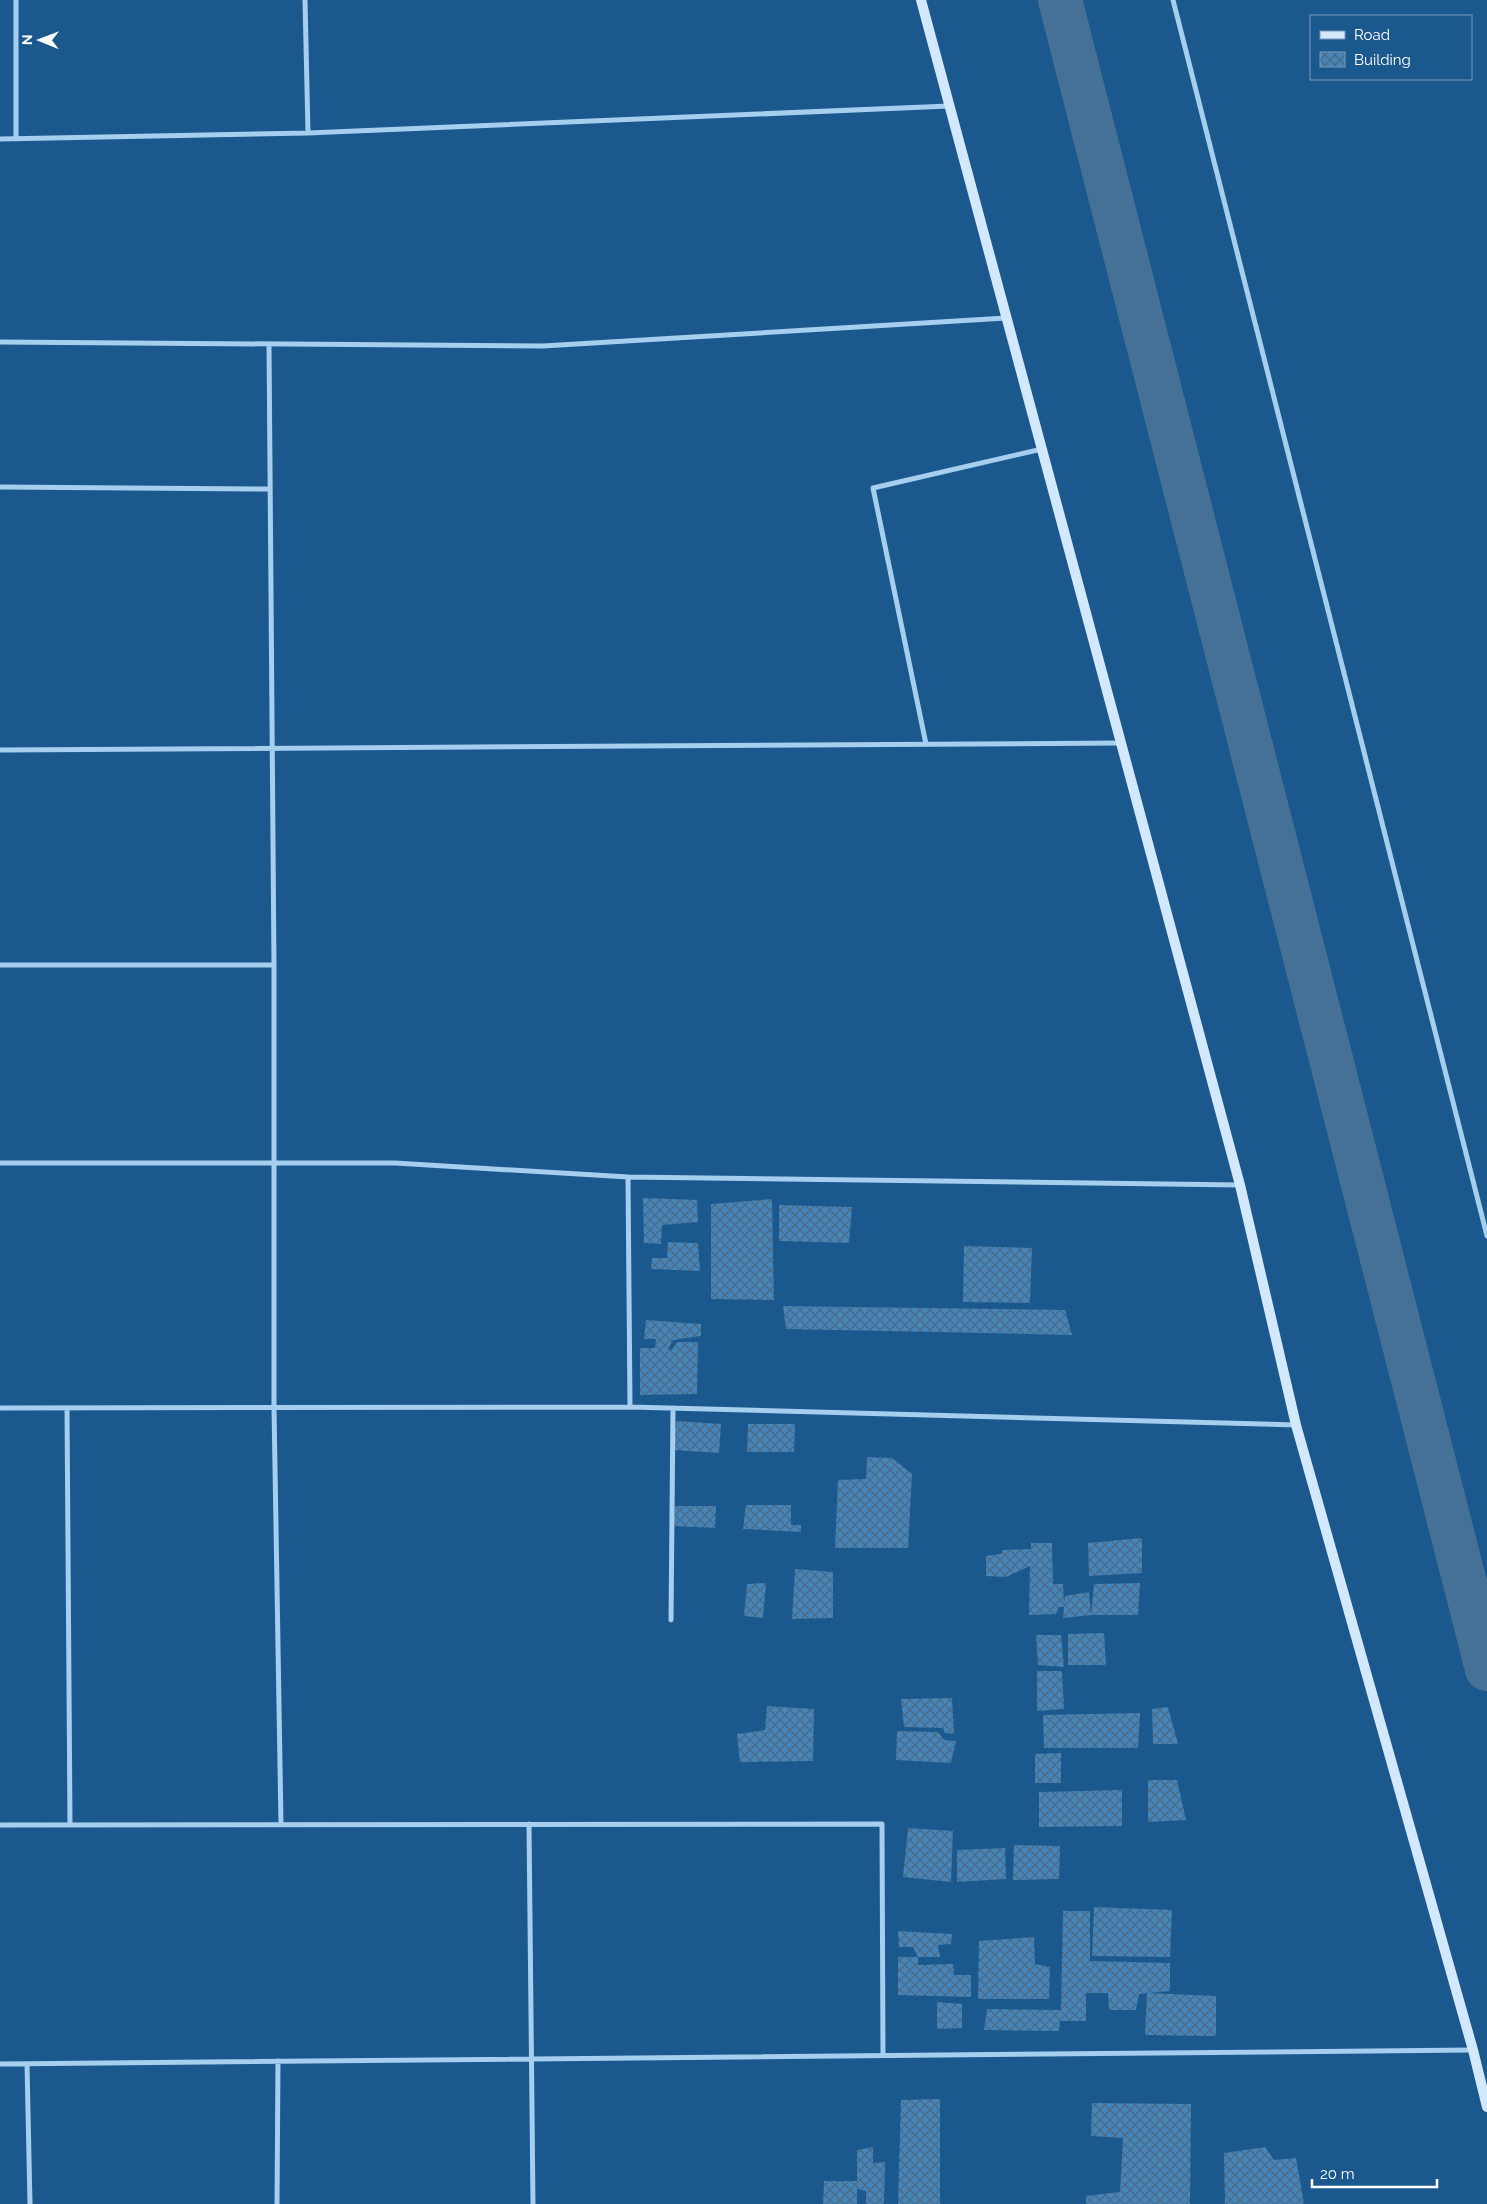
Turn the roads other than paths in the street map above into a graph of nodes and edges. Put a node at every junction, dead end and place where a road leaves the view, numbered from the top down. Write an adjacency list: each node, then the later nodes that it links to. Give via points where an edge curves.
1 (16, 0): 7 (street)
2 (305, 0): 6 (street)
3 (921, 0): 5 (street)
4 (1173, 0): 25 (street)
5 (950, 106): 6 (street); 9 (street)
6 (308, 133): 7 (street)
7 (16, 138): 8 (street)
8 (0, 139)
9 (1007, 318): 11 (street, via 543,346); 12 (street)
10 (0, 342): 11 (street)
11 (269, 344): 14 (street)
12 (1042, 449): 15 (street); 16 (street, via 873,488)
13 (0, 487): 14 (street)
14 (270, 489): 17 (street)
15 (1121, 743): 16 (street); 24 (street)
16 (926, 744): 17 (street)
17 (273, 748): 18 (street); 19 (street)
18 (0, 750)
19 (274, 965): 20 (street); 22 (street)
20 (0, 966)
21 (0, 1163): 22 (street)
22 (274, 1163): 23 (street, via 395,1162); 29 (street)
23 (628, 1178): 24 (street); 26 (street)
24 (1240, 1185): 31 (street)
25 (1487, 1236)
26 (630, 1407): 29 (street); 30 (street)
27 (0, 1408): 28 (street)
28 (67, 1408): 29 (street); 36 (street)
29 (274, 1408): 33 (street)
30 (673, 1408): 31 (street); 32 (street)
31 (1296, 1425): 37 (street)
32 (671, 1620)
33 (281, 1824): 34 (street); 36 (street)
34 (529, 1824): 38 (street, via 882,1824); 39 (street)
35 (0, 1825): 36 (street)
36 (70, 1825)
37 (1473, 2050): 38 (street); 43 (street)
38 (884, 2055): 39 (street)
39 (532, 2058): 40 (street); 46 (street)
40 (278, 2061): 42 (street); 45 (street)
41 (0, 2064): 42 (street)
42 (27, 2064): 44 (street)
43 (1487, 2107)
44 (30, 2204)
45 (277, 2204)
46 (533, 2204)

